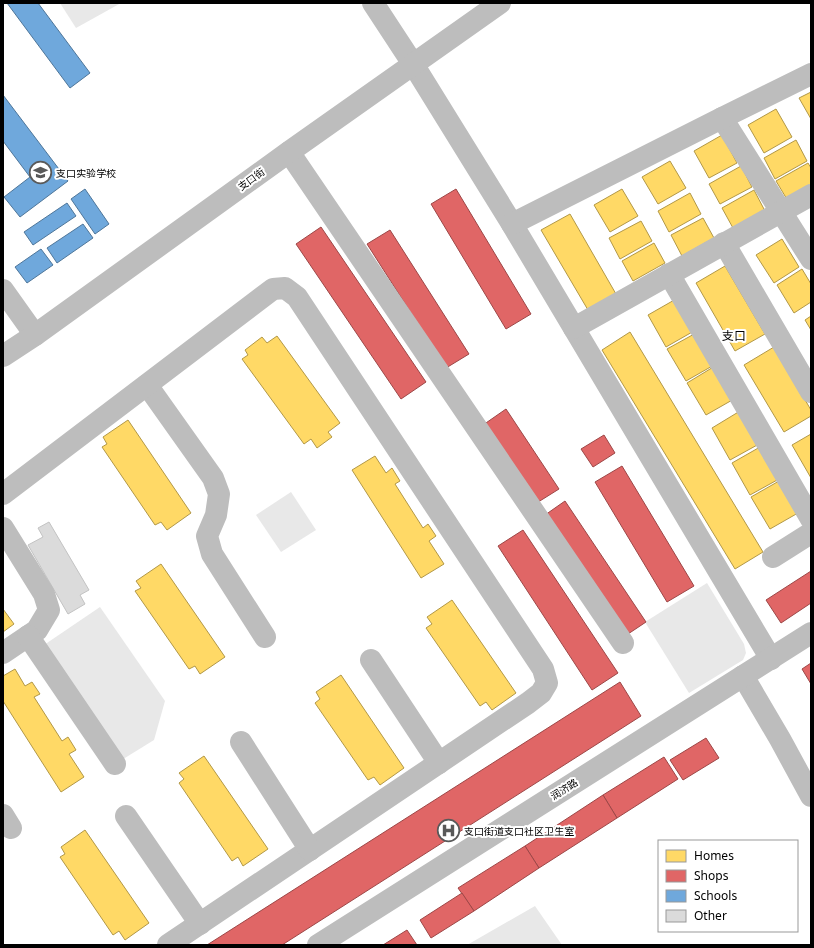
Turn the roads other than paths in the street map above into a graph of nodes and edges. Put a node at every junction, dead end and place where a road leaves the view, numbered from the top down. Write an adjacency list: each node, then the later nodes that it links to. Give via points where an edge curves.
1 (373, 3): 3 (street)
2 (500, 3): 3 (street, 支口街)
3 (413, 64): 6 (street, 支口街); 9 (street)
4 (811, 74): 5 (street)
5 (722, 118): 8 (street); 9 (street)
6 (289, 152): 15 (street, 支口街); 28 (street)
7 (811, 195): 8 (street)
8 (781, 212): 10 (street); 11 (street)
9 (512, 224): 14 (street)
10 (724, 243): 12 (street); 17 (street)
11 (811, 260)
12 (669, 274): 14 (street); 21 (street)
13 (3, 290): 15 (street)
14 (574, 328): 30 (street)
15 (35, 335): 16 (street, 支口街)
16 (3, 356)
17 (805, 368): 19 (street)
18 (147, 385): 20 (street); 27 (street, via 213,478 219,494 216,515 207,536 212,554); 34 (street, via 273,289 285,288 297,297 543,669 547,683 541,693)
19 (811, 392)
20 (3, 494)
21 (811, 519)
22 (3, 528): 26 (street, via 44,594 49,610 37,630)
23 (811, 533): 24 (street)
24 (773, 557)
25 (811, 633): 30 (street, 润济路)
26 (28, 636): 29 (street); 35 (street)
27 (264, 637)
28 (623, 643)
29 (3, 653)
30 (771, 659): 32 (street, 润济路)
31 (371, 660): 34 (street)
32 (743, 676): 36 (street); 41 (street, 润济路)
33 (240, 742): 38 (street)
34 (439, 763): 38 (street)
35 (115, 764)
36 (811, 796)
37 (126, 816): 39 (street)
38 (310, 850): 39 (street)
39 (200, 924): 40 (street)
40 (168, 945)
41 (318, 945)

